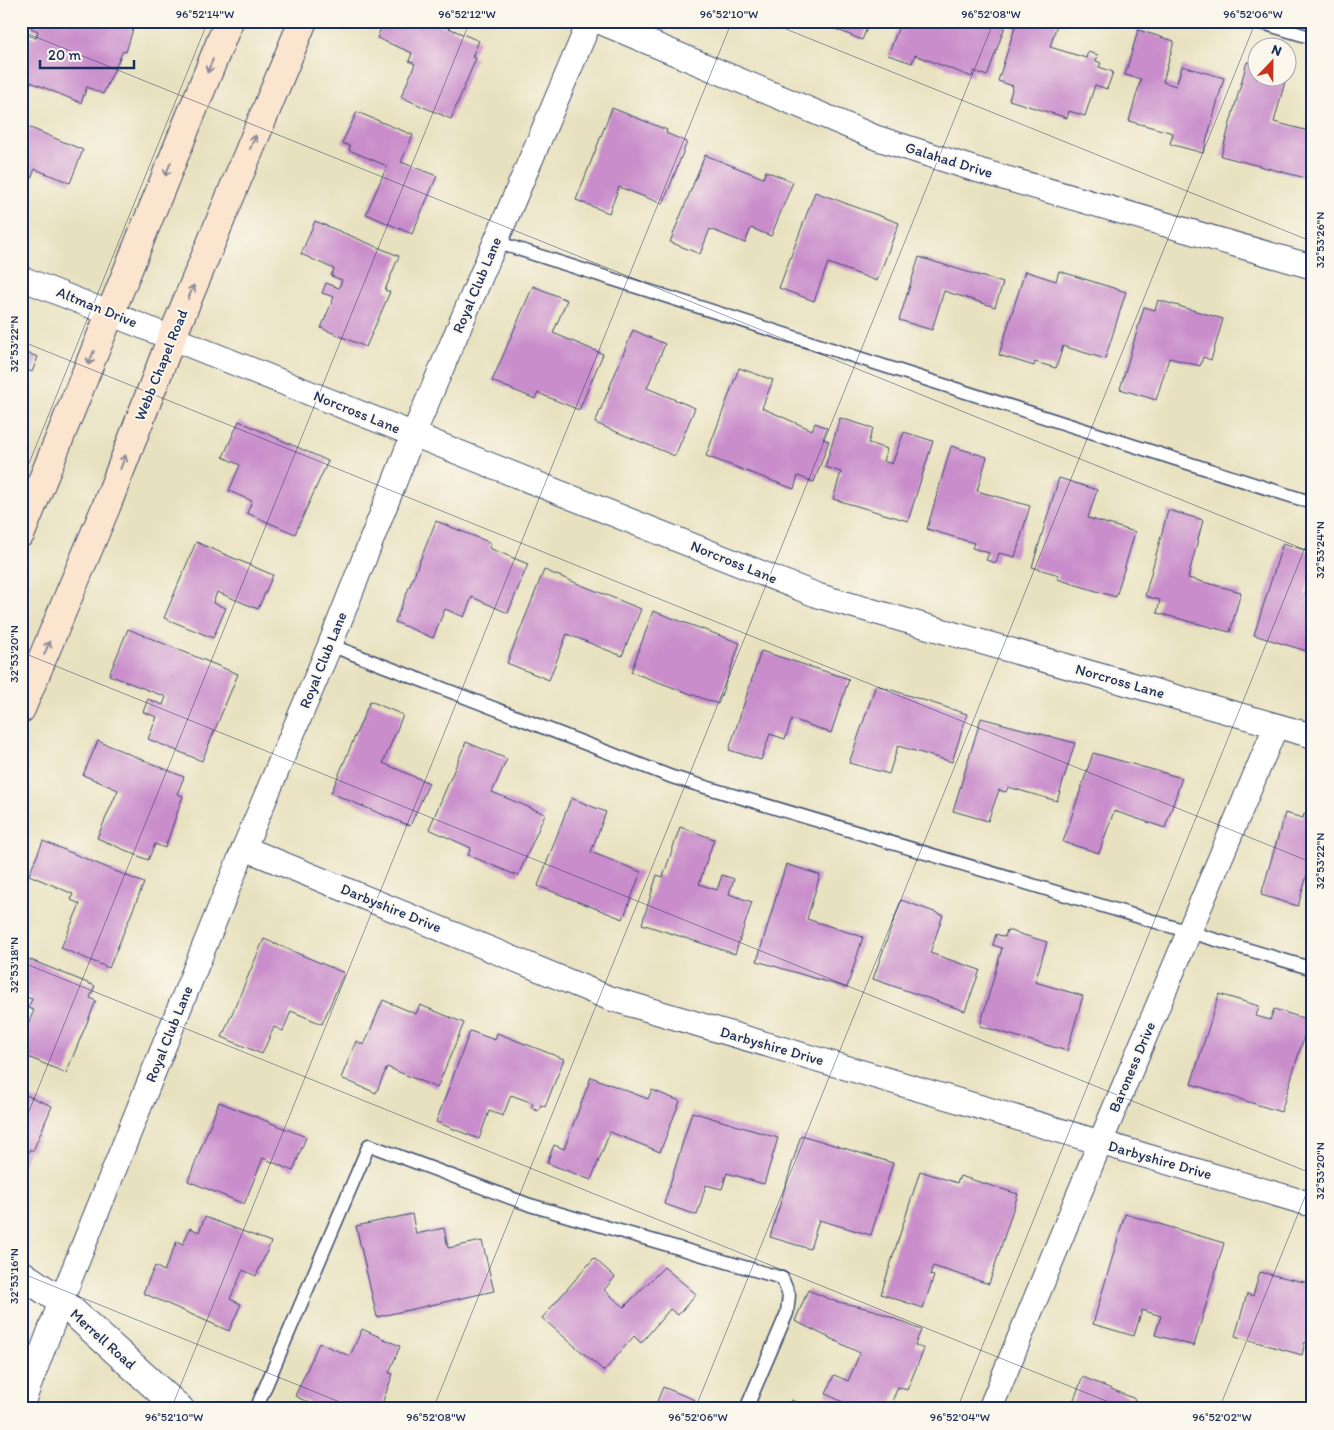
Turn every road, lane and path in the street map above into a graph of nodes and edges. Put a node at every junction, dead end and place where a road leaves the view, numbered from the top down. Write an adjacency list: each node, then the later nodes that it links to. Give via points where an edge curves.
1 (229, 21): 10 (main road, one-way to 10)
2 (303, 21): 11 (main road, Webb Chapel Road, one-way to 2)
3 (590, 21): 7 (street, Royal Club Lane)
4 (598, 21): 8 (street, Galahad Drive, via 877,138)
5 (1256, 21): 6 (lane)
6 (1313, 38)
7 (496, 242): 12 (street, Royal Club Lane); 13 (lane)
8 (1313, 267)
9 (21, 278): 10 (street, Altman Drive)
10 (110, 312): 11 (street, Altman Drive); 14 (main road, one-way to 14)
11 (172, 337): 12 (street, Norcross Lane); 16 (main road, Webb Chapel Road, one-way to 11, via 106,507)
12 (414, 435): 15 (street, Royal Club Lane); 17 (street, Norcross Lane, via 819,596)
13 (1313, 503)
14 (21, 533)
15 (330, 645): 19 (street, Royal Club Lane); 20 (lane, via 672,777)
16 (21, 709)
17 (1276, 726): 18 (street, Norcross Lane); 20 (street, Baroness Drive)
18 (1313, 736)
19 (244, 848): 22 (street, Darbyshire Drive, via 608,998); 25 (street, Royal Club Lane)
20 (1188, 932): 21 (lane); 22 (street, Baroness Drive)
21 (1313, 969)
22 (1100, 1143): 23 (street, Darbyshire Drive); 30 (street, Baroness Drive)
23 (1313, 1205)
24 (21, 1274): 25 (street, Merrell Road)
25 (61, 1301): 26 (street, Royal Club Lane); 27 (street, Merrell Road)
26 (21, 1407)
27 (180, 1409)
28 (256, 1409): 29 (lane, via 369,1144 530,1205 782,1278 789,1295 787,1313)
29 (746, 1409)
30 (990, 1409)

